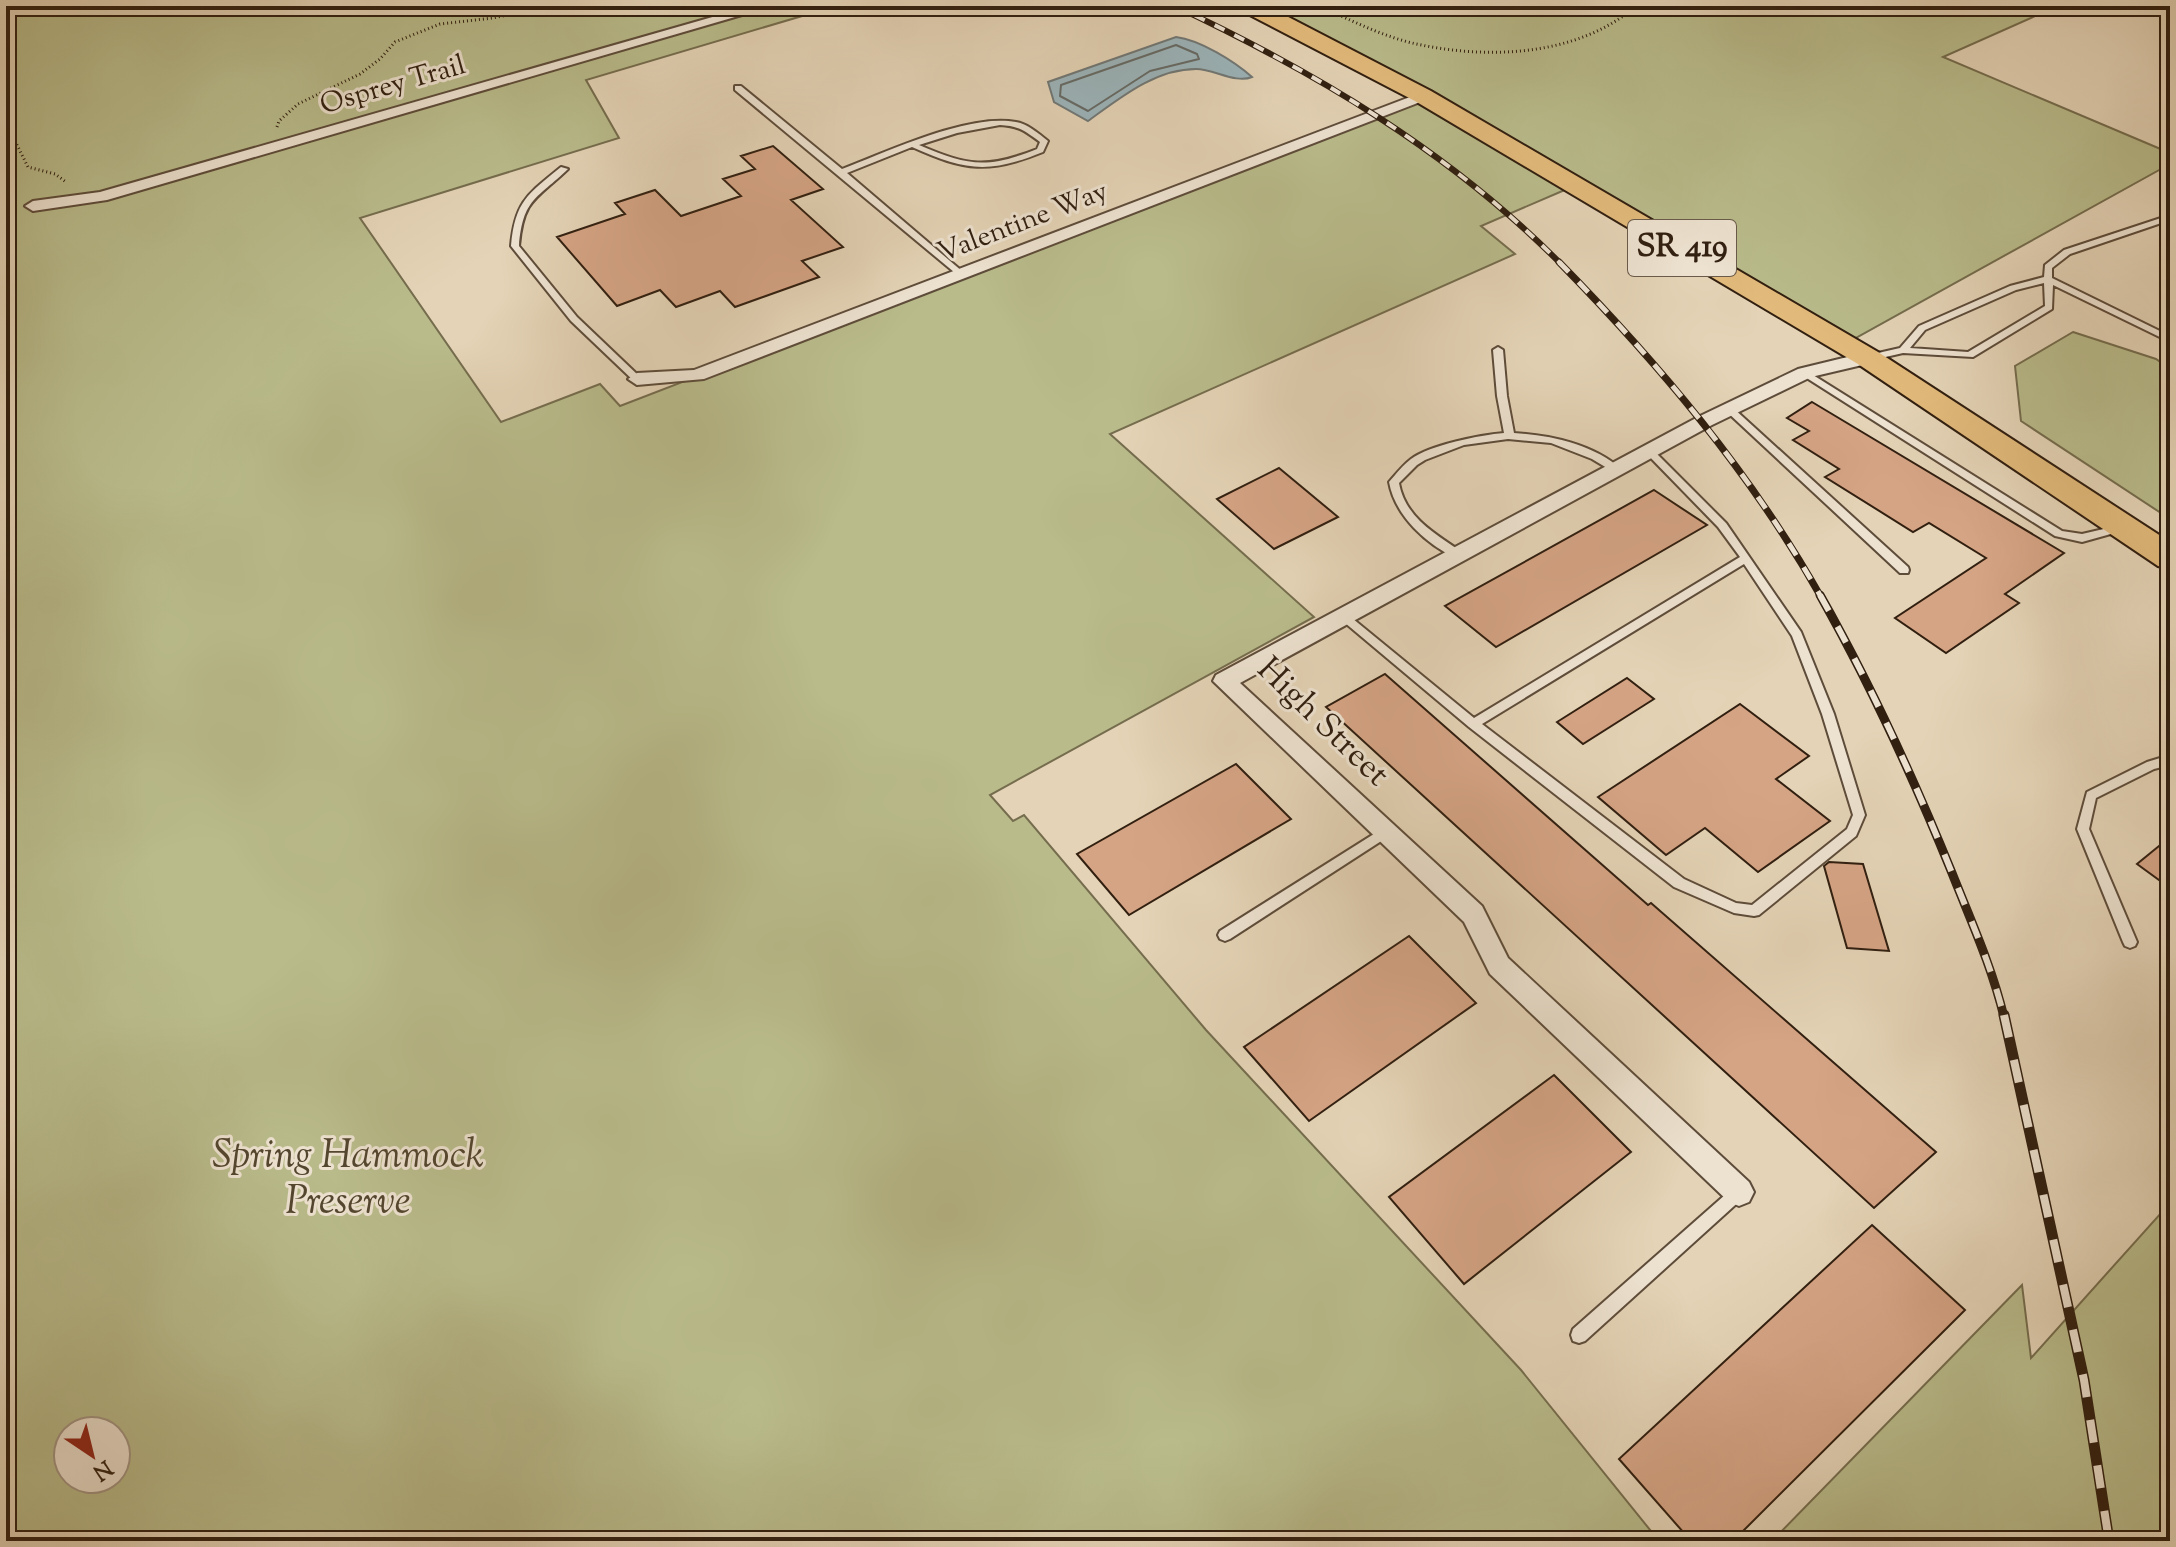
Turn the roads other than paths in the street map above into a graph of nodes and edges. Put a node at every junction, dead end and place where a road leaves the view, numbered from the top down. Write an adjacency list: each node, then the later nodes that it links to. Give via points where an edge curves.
1 (766, 6): 10 (street, Osprey Trail, via 101,197)
2 (1250, 6): 6 (main road, SR 419)
3 (2155, 6): 4 (lane)
4 (2170, 14)
5 (738, 88): 9 (lane)
6 (1423, 96): 12 (street, Valentine Way); 17 (main road, SR 419)
7 (915, 146): 7 (lane, via 995,123 1019,125 1044,141 1040,150 1018,160 979,168 960,166); 9 (lane)
8 (564, 169): 19 (lane, via 525,201 516,220 515,246 574,319)
9 (841, 172): 12 (lane)
10 (33, 206)
11 (2170, 217): 13 (lane, via 2067,252 2048,267)
12 (960, 274): 19 (street, Valentine Way, via 697,375)
13 (2048, 279): 14 (lane); 16 (lane, via 2013,288 1922,328); 16 (lane, via 2049,307 1970,355)
14 (2170, 339)
15 (1498, 350): 21 (lane)
16 (1903, 350): 17 (lane)
17 (1868, 358): 18 (street, High Street); 24 (main road, SR 419)
18 (1805, 373): 20 (street, High Street); 24 (lane, via 2059,534 2082,538)
19 (637, 379)
20 (1729, 409): 22 (street, High Street); 28 (lane)
21 (1509, 434): 23 (lane, via 1558,440); 25 (lane, via 1430,454 1394,482 1395,497 1406,513)
22 (1649, 451): 23 (street, High Street); 26 (lane, via 1722,525)
23 (1616, 469): 25 (street, High Street)
24 (2122, 527): 27 (main road, SR 419)
25 (1458, 555): 29 (street, High Street)
26 (1746, 558): 30 (lane); 30 (lane, via 1797,635 1859,815 1852,832 1754,911 1734,908 1679,883)
27 (2170, 558)
28 (1904, 570)
29 (1343, 617): 30 (lane); 32 (street, High Street, via 1224,681)
30 (1473, 724)
31 (2170, 760): 34 (lane, via 2091,795 2083,829)
32 (1385, 832): 33 (lane); 35 (street, High Street, via 1473,914 1499,966)
33 (1225, 935)
34 (2130, 942)
35 (1739, 1192): 36 (lane)
36 (1579, 1335)

